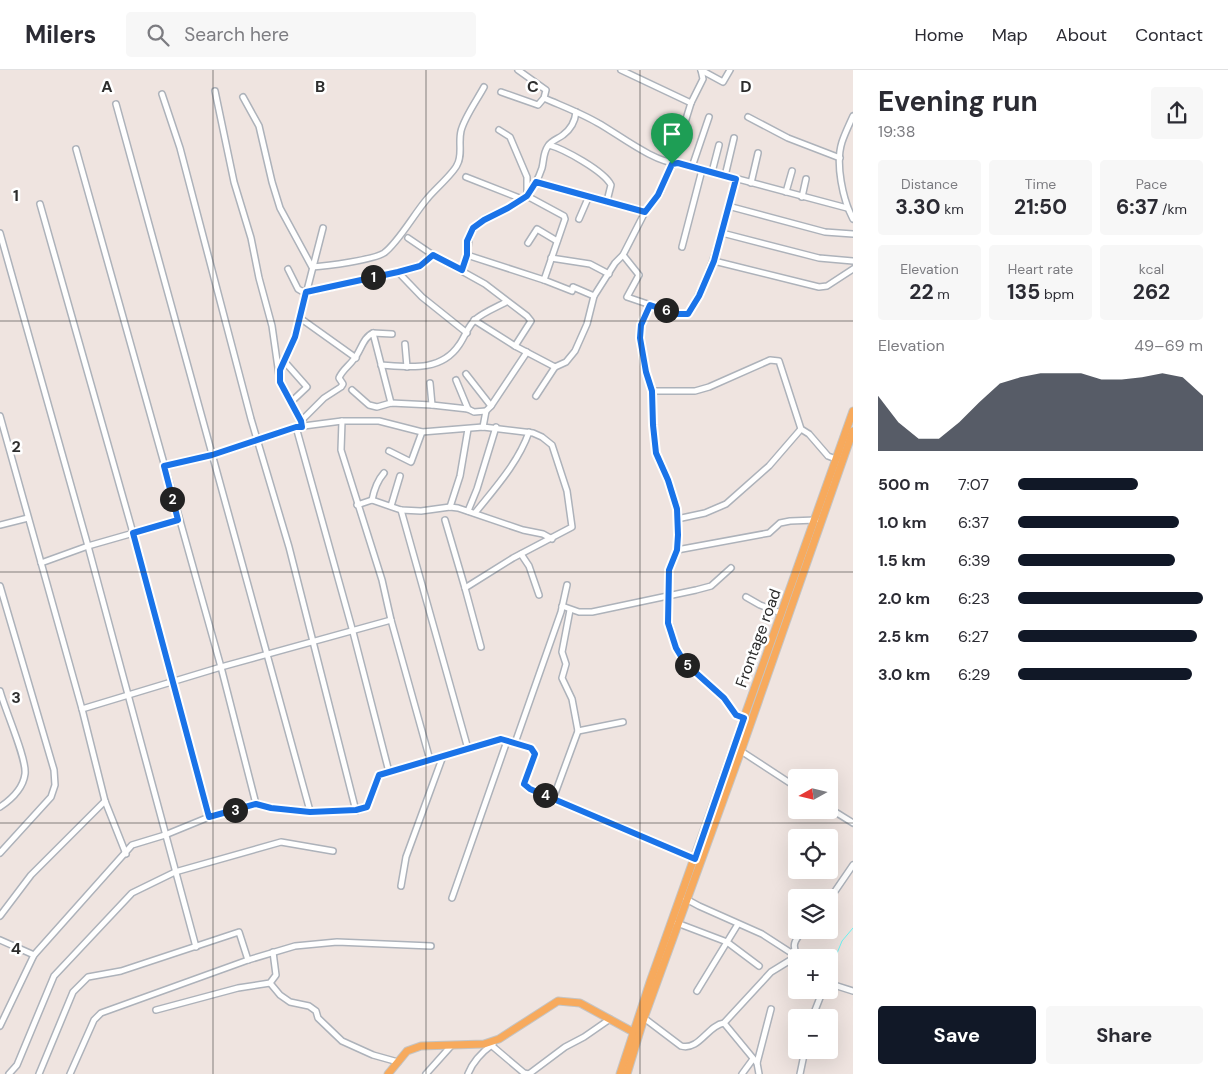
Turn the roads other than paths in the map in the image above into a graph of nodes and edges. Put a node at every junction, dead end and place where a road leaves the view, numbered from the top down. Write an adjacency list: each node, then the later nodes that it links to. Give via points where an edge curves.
1 (518, 70): 10 (street, via 546,90)
2 (621, 70): 11 (street)
3 (701, 70): 4 (street, via 723,82); 11 (street, via 703,79)
4 (730, 70)
5 (484, 87): 60 (street, via 461,130 457,167 383,254)
6 (215, 91): 84 (street, via 234,182 252,238)
7 (501, 92): 10 (street, via 538,105)
8 (162, 94): 107 (street, via 180,148)
9 (243, 97): 60 (street, via 259,126 280,208)
10 (544, 98): 13 (street)
11 (691, 103): 24 (street)
12 (116, 104): 109 (street)
13 (576, 112): 19 (street, via 575,122 563,136); 24 (street)
14 (853, 116): 23 (street, via 841,144)
15 (709, 117): 25 (street)
16 (748, 117): 23 (street, via 788,138)
17 (499, 130): 37 (street, via 510,137 527,177)
18 (734, 138): 29 (street)
19 (548, 145): 33 (street); 39 (street, via 560,148 603,174 611,185)
20 (719, 145): 28 (street)
21 (76, 149): 111 (street)
22 (758, 153): 34 (street)
23 (840, 158): 42 (street, via 841,185)
24 (672, 164): 25 (street); 43 (street, via 658,195)
25 (692, 167): 26 (street)
26 (702, 170): 28 (street); 53 (street)
27 (792, 171): 35 (street)
28 (712, 172): 29 (street)
29 (725, 176): 31 (street)
30 (466, 177): 37 (street)
31 (736, 179): 34 (street); 41 (street)
32 (806, 179): 38 (street)
33 (536, 182): 36 (street); 37 (street)
34 (751, 183): 35 (street)
35 (786, 192): 38 (street)
36 (589, 196): 39 (street); 44 (street)
37 (524, 197): 51 (street, via 565,218); 55 (street, via 473,228 467,241)
38 (802, 197): 42 (street)
39 (607, 202): 43 (street)
40 (40, 204): 127 (street)
41 (728, 206): 48 (street); 49 (street, via 825,232)
42 (848, 208): 45 (street)
43 (645, 212): 56 (street)
44 (580, 219)
45 (853, 220)
46 (323, 228): 60 (street)
47 (0, 233): 129 (street)
48 (722, 234): 58 (street); 59 (street, via 819,258)
49 (853, 234)
50 (408, 238): 54 (street)
51 (557, 241): 52 (street, via 537,229); 57 (street)
52 (528, 243)
53 (682, 247)
54 (433, 255): 63 (street); 64 (street, via 420,266)
55 (467, 255): 63 (street); 66 (street)
56 (623, 255): 65 (street); 70 (street, via 639,275 626,297)
57 (551, 258): 65 (street, via 590,264); 66 (street)
58 (714, 261): 62 (street, via 819,287 827,286); 70 (street, via 688,314 676,314)
59 (853, 261)
60 (312, 268): 67 (street)
61 (288, 269): 67 (street, via 298,289)
62 (853, 269)
63 (462, 270): 69 (street)
64 (398, 272): 67 (street); 74 (street, via 422,297)
65 (609, 274): 68 (street)
66 (544, 280): 68 (street)
67 (306, 292): 71 (street)
68 (594, 296): 83 (street, via 576,351 566,362)
69 (506, 302): 72 (street); 77 (street, via 531,321)
70 (650, 305): 89 (street, via 641,325 640,338)
71 (300, 318): 79 (street); 80 (street)
72 (474, 320): 74 (street); 77 (street)
73 (373, 333): 75 (street); 79 (street); 81 (street)
74 (467, 333): 82 (street, via 444,361)
75 (392, 334)
76 (405, 344): 82 (street)
77 (515, 346): 78 (street)
78 (526, 352): 83 (street); 94 (street)
79 (356, 358): 99 (street, via 340,374 341,387 324,398)
80 (284, 361): 84 (street); 91 (street, via 307,387)
81 (381, 366): 82 (street); 92 (street)
82 (407, 366)
83 (555, 367): 90 (street)
84 (280, 370): 91 (street, via 280,382)
85 (466, 374): 94 (street)
86 (456, 380): 95 (street)
87 (430, 383): 93 (street)
88 (352, 390): 92 (street, via 370,405 377,407)
89 (652, 391): 103 (street, via 695,391 776,359 779,360); 122 (street, via 656,453 668,480)
90 (536, 396)
91 (291, 402): 99 (street)
92 (391, 403): 93 (street)
93 (432, 405): 95 (street)
94 (488, 408): 95 (street, via 474,412); 100 (street)
95 (468, 410)
96 (853, 411): 110 (main road, Frontage road)
97 (0, 416): 121 (street)
98 (342, 421): 99 (street); 105 (street, via 379,421); 115 (street, via 341,450)
99 (299, 425): 107 (street); 144 (street)
100 (483, 427): 101 (street); 102 (street)
101 (496, 427): 106 (street); 119 (street)
102 (468, 429): 105 (street); 117 (street, via 460,476)
103 (800, 429): 110 (street, via 809,434 828,456); 122 (street, via 768,466 726,504)
104 (853, 431): 125 (main road)
105 (422, 432): 108 (street, via 411,462)
106 (529, 432): 120 (street, via 502,481); 128 (street, via 552,445 567,491 572,527)
107 (257, 441): 109 (street); 145 (street)
108 (389, 451)
109 (212, 455): 111 (street); 147 (street)
110 (836, 459): 125 (main road, Frontage road)
111 (164, 466): 123 (street)
112 (384, 473): 114 (street, via 379,478)
113 (400, 476): 116 (street)
114 (372, 500): 115 (street); 116 (street)
115 (357, 505): 143 (street)
116 (391, 506): 118 (street)
117 (450, 507): 118 (street); 119 (street)
118 (401, 510): 158 (street)
119 (468, 511): 120 (street)
120 (475, 513): 128 (street)
121 (28, 518): 126 (street); 132 (street)
122 (677, 519): 130 (street)
123 (178, 520): 127 (street); 148 (street)
124 (445, 520): 136 (street)
125 (818, 521): 130 (street, via 780,523 769,532); 142 (main road, Frontage road); 159 (main road)
126 (0, 525)
127 (133, 533): 129 (street); 149 (street)
128 (552, 539): 131 (street)
129 (88, 546): 132 (street); 151 (street)
130 (677, 550): 138 (street, via 669,570)
131 (521, 554): 136 (street); 137 (street, via 529,566)
132 (40, 563): 152 (street)
133 (731, 568): 138 (street, via 712,586)
134 (567, 585): 140 (street)
135 (0, 586): 175 (street, via 54,770 55,785 51,798)
136 (465, 588): 146 (street)
137 (539, 595)
138 (668, 595): 141 (street, via 592,612); 153 (street, via 668,623 685,663 724,698 736,715)
139 (746, 596): 142 (street)
140 (562, 606): 141 (street); 157 (street)
141 (570, 610): 155 (street, via 562,652 566,664 562,678 572,699)
142 (781, 612): 153 (main road, Frontage road)
143 (391, 620): 144 (street); 161 (street)
144 (354, 632): 145 (street); 162 (street)
145 (314, 642): 147 (street); 168 (street)
146 (481, 647)
147 (268, 655): 148 (street); 169 (street)
148 (221, 668): 149 (street); 166 (street)
149 (173, 682): 151 (street); 171 (street)
150 (0, 691): 167 (street, via 26,772 20,789)
151 (128, 697): 152 (street); 173 (street)
152 (82, 709): 165 (street)
153 (744, 718): 177 (main road, Frontage road)
154 (623, 722): 155 (street)
155 (578, 731): 164 (street)
156 (507, 741): 157 (street); 158 (street, via 501,739); 182 (street)
157 (515, 743): 164 (street, via 531,748 535,754 524,784)
158 (468, 748): 160 (street)
159 (741, 751): 163 (street); 177 (main road)
160 (442, 756): 161 (street); 180 (street, via 406,857)
161 (430, 760): 162 (street)
162 (389, 772): 168 (street, via 379,775 367,807)
163 (788, 782)
164 (553, 799): 177 (street)
165 (105, 801): 176 (street); 184 (street, via 31,875)
166 (256, 804): 169 (street); 171 (street)
167 (0, 807)
168 (356, 810): 169 (street)
169 (310, 812)
170 (838, 814): 172 (street)
171 (209, 817): 173 (street)
172 (853, 823)
173 (165, 835): 176 (street, via 132,845); 179 (street)
174 (333, 852): 179 (street, via 281,842)
175 (0, 853)
176 (126, 854): 193 (street)
177 (698, 860): 183 (main road); 207 (main road, Frontage road)
178 (853, 865): 181 (street)
179 (175, 872): 190 (street); 214 (street, via 132,894 54,976 17,1064)
180 (401, 886)
181 (837, 889)
182 (452, 898)
183 (686, 899): 185 (main road); 186 (street)
184 (0, 916)
185 (678, 923): 188 (street); 203 (main road)
186 (738, 924): 188 (street); 191 (street)
187 (0, 940): 193 (street)
188 (727, 942): 196 (street); 199 (street)
189 (431, 946): 192 (street, via 337,942 295,946)
190 (196, 947): 194 (street, via 239,932); 215 (street, via 121,971 88,977 73,992)
191 (788, 951)
192 (273, 952): 194 (street); 197 (street, via 276,976)
193 (34, 955): 206 (street)
194 (248, 960): 216 (street, via 102,1013 94,1020)
195 (788, 963): 205 (street, via 771,972)
196 (759, 966)
197 (270, 983): 202 (street, via 238,988); 213 (street, via 290,1002 309,1006 342,1041)
198 (838, 986): 200 (street)
199 (697, 991)
200 (853, 991)
201 (771, 1009): 212 (street)
202 (156, 1010)
203 (644, 1018): 205 (street, via 685,1047 703,1039 713,1027); 207 (main road)
204 (610, 1020): 207 (main road); 208 (main road, via 580,1003 558,1001); 209 (street, via 530,1074 524,1073)
205 (724, 1023): 212 (street)
206 (0, 1026)
207 (636, 1033): 220 (main road, Frontage road); 221 (main road)
208 (499, 1039): 209 (street); 210 (main road, via 484,1044)
209 (491, 1045): 219 (street, via 471,1065)
210 (450, 1046): 213 (main road, via 421,1046 407,1051); 218 (street)
211 (804, 1059): 224 (street)
212 (755, 1061): 222 (street); 223 (street)
213 (398, 1062): 217 (main road)
214 (9, 1074)
215 (39, 1074)
216 (70, 1074)
217 (388, 1074)
218 (426, 1074)
219 (468, 1074)
220 (620, 1074)
221 (627, 1074)
222 (742, 1074)
223 (759, 1074)
224 (800, 1074)

